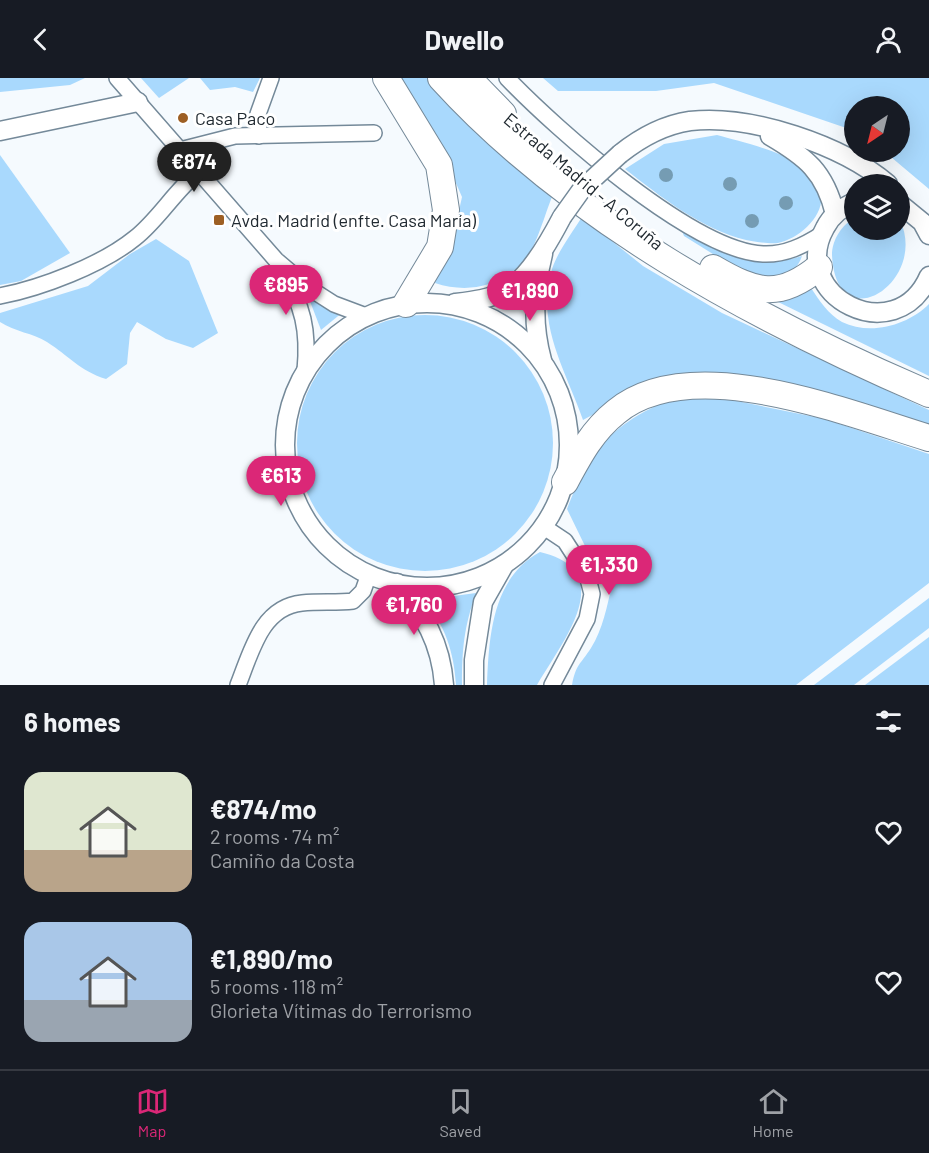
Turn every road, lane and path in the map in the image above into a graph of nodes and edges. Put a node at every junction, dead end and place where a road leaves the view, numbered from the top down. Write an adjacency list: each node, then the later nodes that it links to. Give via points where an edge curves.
1 (117, 78): 7 (street)
2 (271, 78): 11 (street, via 258,114)
3 (386, 78): 27 (highway, via 439,165 446,210 440,247)
4 (441, 78): 25 (highway, Estrada Madrid - A Coruña, via 522,154 588,207 637,242)
5 (468, 78): 15 (highway, Estrada Madrid - A Coruña, via 550,157)
6 (507, 78): 19 (street, via 639,194 693,229 761,254 784,253)
7 (138, 102): 9 (street); 12 (street)
8 (753, 125): 14 (street, via 779,130 841,155); 18 (street, via 801,154 816,170 828,188); 21 (street, bridge, via 689,121 638,141 582,189)
9 (0, 131)
10 (374, 133): 11 (street)
11 (259, 136): 12 (street, via 235,136)
12 (180, 150): 13 (street)
13 (198, 172): 22 (street); 26 (street, via 135,238 100,259 24,291)
14 (872, 174)
15 (608, 204): 23 (highway, via 678,249 751,286 783,289); 25 (highway, Estrada Madrid - A Coruña)
16 (844, 209): 18 (street)
17 (910, 209): 20 (street)
18 (835, 214): 19 (street)
19 (822, 234): 23 (street)
20 (929, 235)
21 (544, 250): 28 (street, via 507,290 480,300); 30 (street, via 534,305)
22 (276, 260): 29 (street, via 334,304); 31 (street, via 305,321)
23 (819, 267): 24 (street, via 824,283 835,297 865,313 899,308 914,299)
24 (929, 276)
25 (704, 280): 32 (highway, Estrada Madrid - A Coruña, via 799,333)
26 (0, 296)
27 (406, 304): 28 (street); 29 (street)
28 (448, 304): 30 (street, via 484,314 516,334)
29 (366, 316): 31 (street, via 332,339)
30 (542, 361): 34 (street, via 562,398 570,440)
31 (305, 371): 37 (street, via 287,422 285,443 290,483 319,537 342,558)
32 (929, 394)
33 (929, 438): 34 (highway, via 768,392 720,386 663,389 617,411 585,446)
34 (565, 482): 35 (street)
35 (544, 527): 36 (street); 42 (street, via 565,541 587,575 592,594 587,619)
36 (504, 565): 38 (street, via 470,580 433,587); 41 (street, via 483,602)
37 (369, 574): 38 (street); 39 (street, via 363,591 353,601 303,603 280,609 258,635)
38 (396, 583): 40 (street, via 426,620 437,644)
39 (238, 685)
40 (444, 685)
41 (474, 685)
42 (552, 685)

